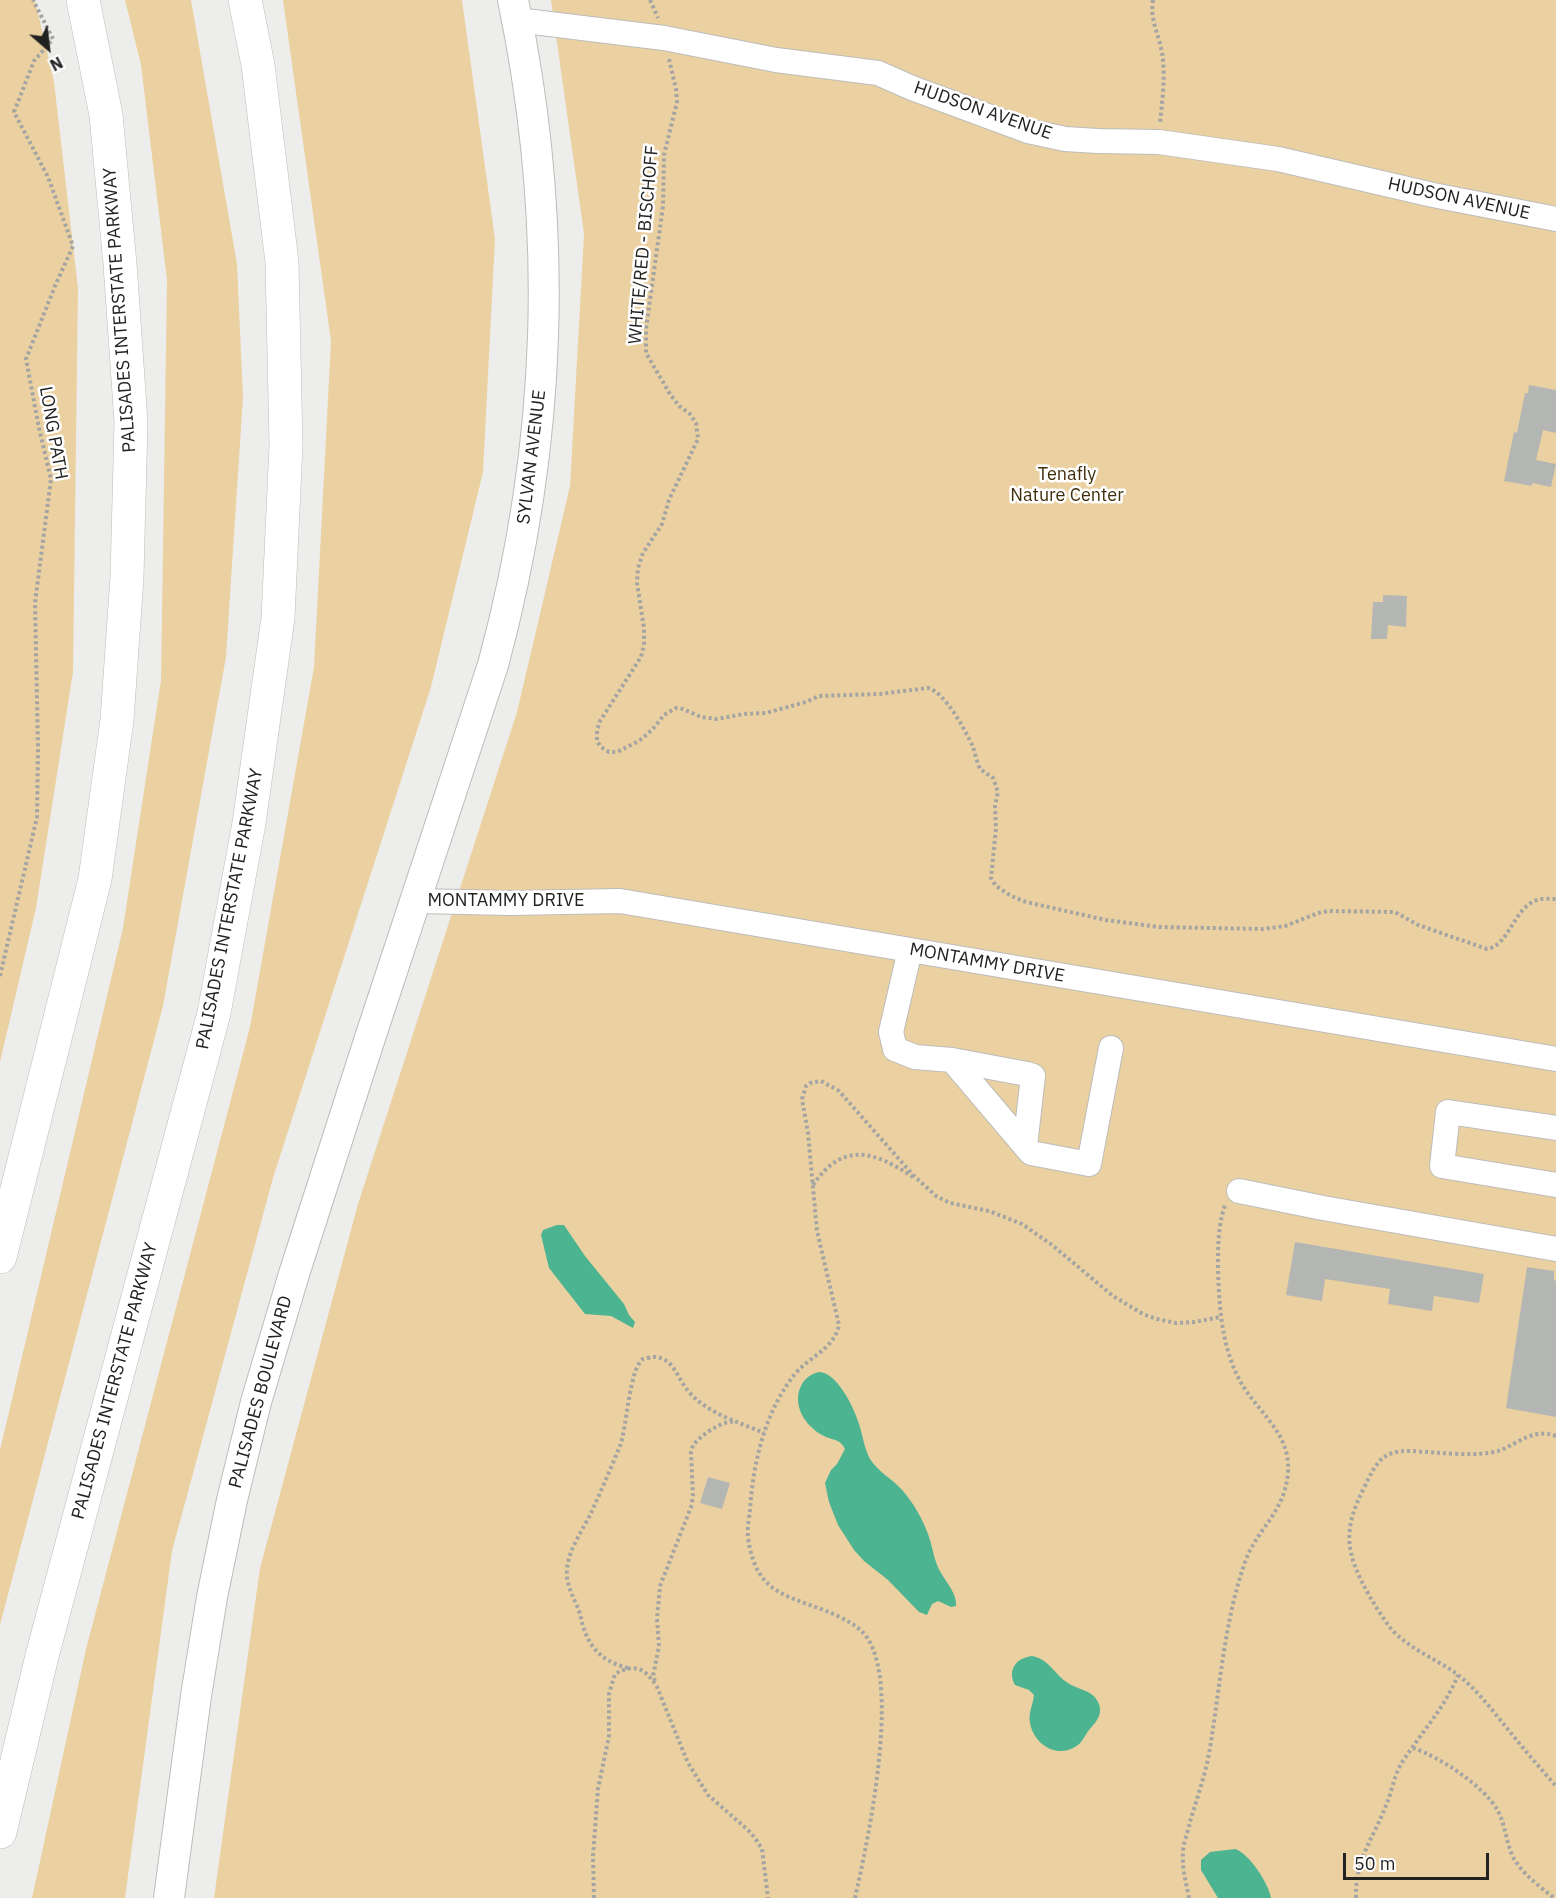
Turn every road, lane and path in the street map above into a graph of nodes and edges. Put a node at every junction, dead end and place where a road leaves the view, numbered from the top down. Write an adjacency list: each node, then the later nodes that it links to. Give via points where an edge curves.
1 (33, 0): 12 (path, LONG PATH, via 53,39 34,61 14,112 48,177 73,246 26,359 51,479 35,603 37,817)
2 (83, 0): 23 (highway, PALISADES INTERSTATE PARKWAY, via 106,115 120,264 131,422 127,577 117,720 94,879)
3 (244, 0): 33 (highway, PALISADES INTERSTATE PARKWAY, via 258,65 282,262 286,445 278,618 249,823 214,1013 42,1656)
4 (1153, 0): 7 (path, via 1152,16 1164,67)
5 (515, 10): 6 (street, HUDSON AVENUE); 10 (main road, SYLVAN AVENUE, via 532,111 543,225 544,326 538,426 528,506 503,627)
6 (664, 38): 7 (street, HUDSON AVENUE, via 776,60 878,73 1028,131 1056,137); 9 (path, WHITE/RED - BISCHOFF, via 676,102 664,155 663,206 646,353 679,406 696,423 698,439 662,524 641,559 637,583 644,645 600,721 596,738 601,747 612,752 639,741 676,708 717,718 766,713 819,696 928,688 935,690 950,708 972,744 980,769 991,776 998,788 991,878 996,886 1026,902 1106,920 1159,927 1230,929 1285,926 1329,911 1389,911 1487,949 1501,942 1514,920 1531,903)
7 (1159, 142): 8 (street, HUDSON AVENUE, via 1278,159)
8 (1556, 219)
9 (1556, 899)
10 (416, 901): 11 (street, MONTAMMY DRIVE, via 620,901); 34 (main road, PALISADES BOULEVARD, via 279,1324 239,1468 201,1663)
11 (910, 950): 14 (street, MONTAMMY DRIVE); 15 (street, via 891,1032 896,1049 915,1057)
12 (0, 976)
13 (1111, 1048): 17 (street, via 1089,1164 1031,1153)
14 (1556, 1059)
15 (952, 1060): 17 (street); 17 (street, via 1033,1076)
16 (1556, 1128): 20 (street, via 1448,1112 1442,1166)
17 (1025, 1146)
18 (919, 1180): 19 (path, via 891,1162 859,1155 829,1166); 19 (path, via 839,1091 820,1081 806,1086 802,1099); 24 (path, via 950,1203 989,1211 1022,1224 1113,1296 1143,1314 1176,1323)
19 (813, 1185): 26 (path, via 817,1231 839,1325 837,1336 794,1376)
20 (1556, 1185)
21 (1239, 1191): 22 (street); 24 (path, via 1228,1198 1221,1218)
22 (1556, 1249)
23 (0, 1257)
24 (1220, 1317): 38 (path, via 1237,1375 1284,1442 1289,1458 1281,1504 1251,1548 1234,1599 1210,1751 1183,1852)
25 (735, 1421): 26 (path); 28 (path, via 689,1393 668,1361 658,1357 639,1364 633,1376 621,1444 567,1568 569,1589 588,1642 603,1656); 30 (path, via 712,1430 693,1445 693,1496 657,1601 659,1646 653,1676)
26 (764, 1433): 37 (path, via 751,1486 748,1536 755,1564 775,1591 855,1625 873,1649 882,1684 869,1835)
27 (1556, 1436): 29 (path, via 1526,1436 1488,1454 1394,1452 1377,1462 1360,1495 1349,1532 1349,1549 1362,1582 1393,1631)
28 (629, 1668): 30 (path, via 641,1670); 35 (path, via 615,1674 609,1694 609,1736 598,1789 592,1856)
29 (1458, 1675): 31 (path, via 1451,1693); 32 (path, via 1480,1695)
30 (657, 1687): 36 (path, via 687,1763 708,1796 749,1831 762,1849)
31 (1413, 1748): 39 (path, via 1400,1766 1388,1803 1360,1863); 40 (path, via 1438,1759 1490,1800 1503,1822 1514,1859)
32 (1556, 1786)
33 (0, 1832)
34 (169, 1898)
35 (594, 1898)
36 (768, 1898)
37 (855, 1898)
38 (1189, 1898)
39 (1356, 1898)
40 (1554, 1898)

